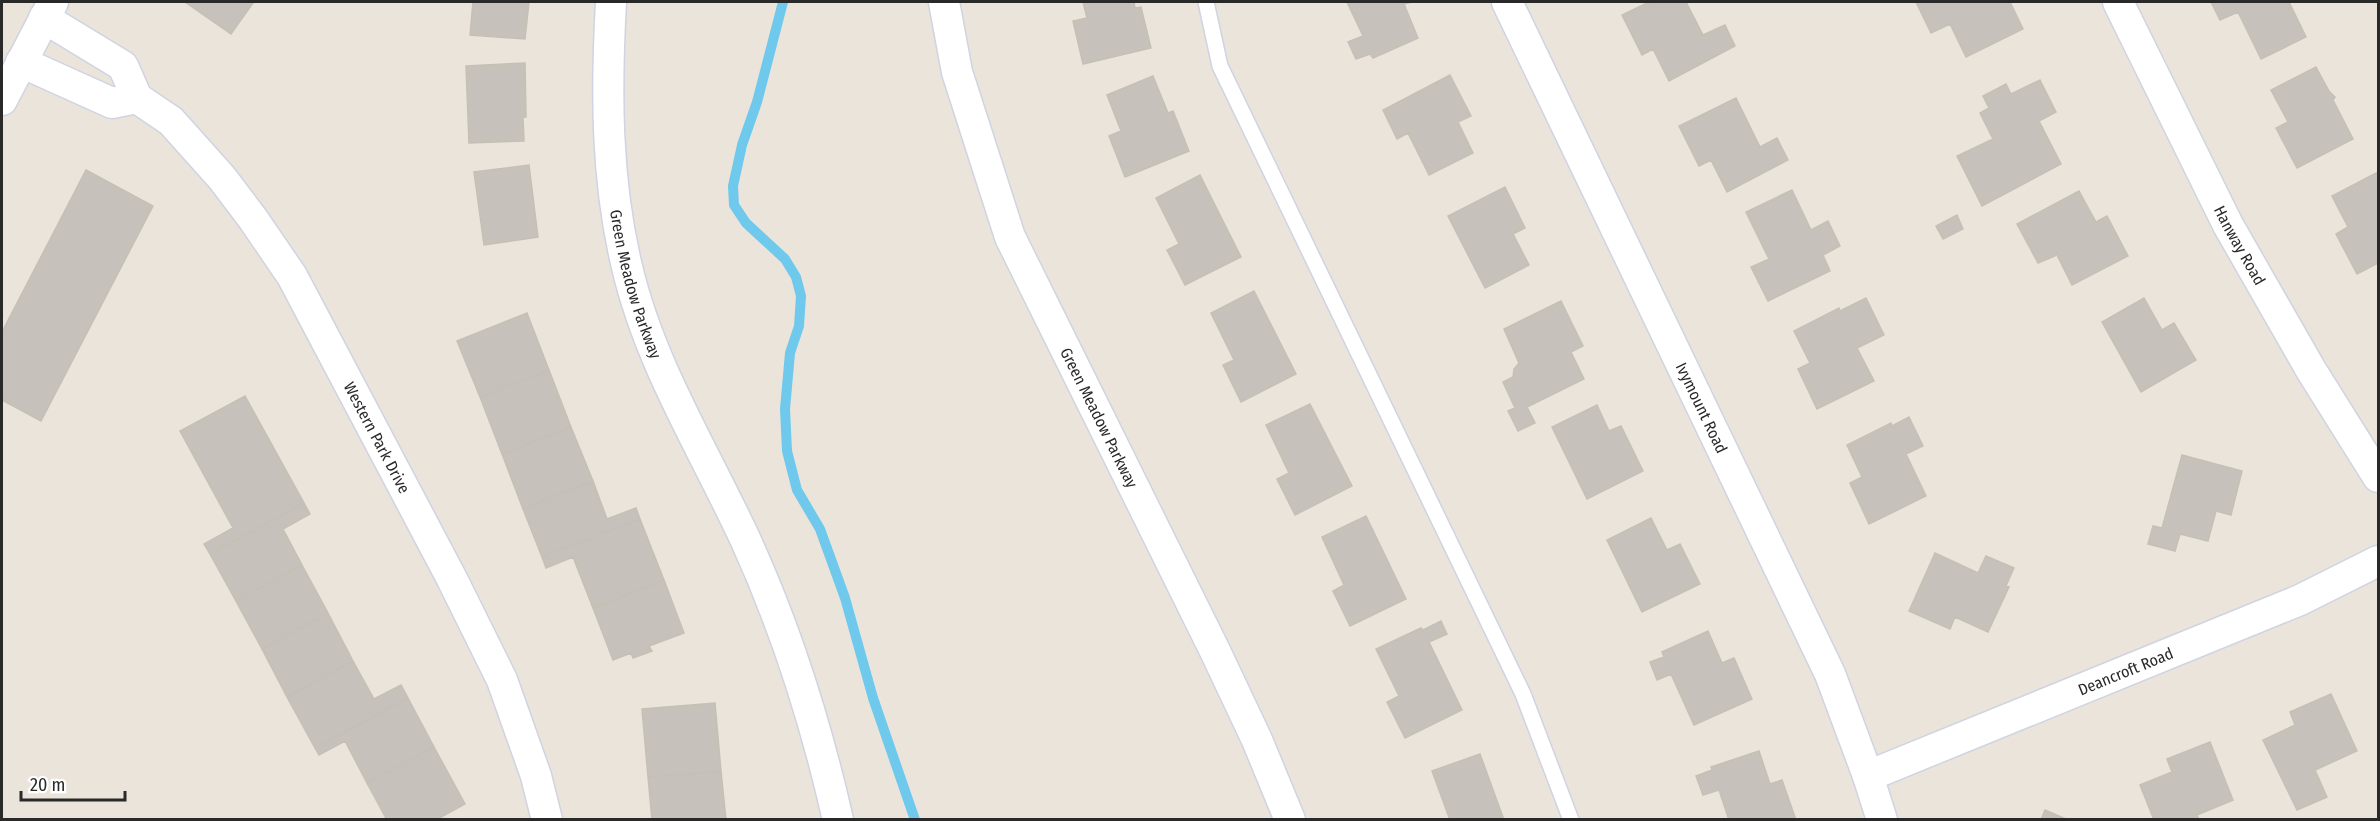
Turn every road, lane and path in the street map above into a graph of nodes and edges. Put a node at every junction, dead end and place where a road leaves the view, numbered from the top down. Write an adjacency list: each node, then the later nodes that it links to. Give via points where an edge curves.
1 (611, 2): 14 (street, Green Meadow Parkway, via 608,132 614,205 627,268 646,332 673,397 776,609 818,733)
2 (944, 2): 15 (street, Green Meadow Parkway, via 957,72 1010,237 1215,651)
3 (1206, 2): 16 (lane, via 1220,66 1523,694)
4 (1507, 2): 12 (street, Ivymount Road, via 1825,664)
5 (2118, 2): 10 (street, Hanway Road, via 2228,225 2311,370)
6 (48, 10): 7 (street); 8 (street, via 123,66)
7 (21, 62): 8 (street, via 112,103); 9 (street)
8 (137, 98): 13 (street, Western Park Drive, via 171,121 222,178 292,276 502,680)
9 (2, 100)
10 (2379, 477)
11 (2379, 561): 12 (street, Deancroft Road, via 2300,600)
12 (1868, 776): 17 (street, Ivymount Road)
13 (547, 819)
14 (838, 819)
15 (1290, 819)
16 (1571, 819)
17 (1882, 819)

